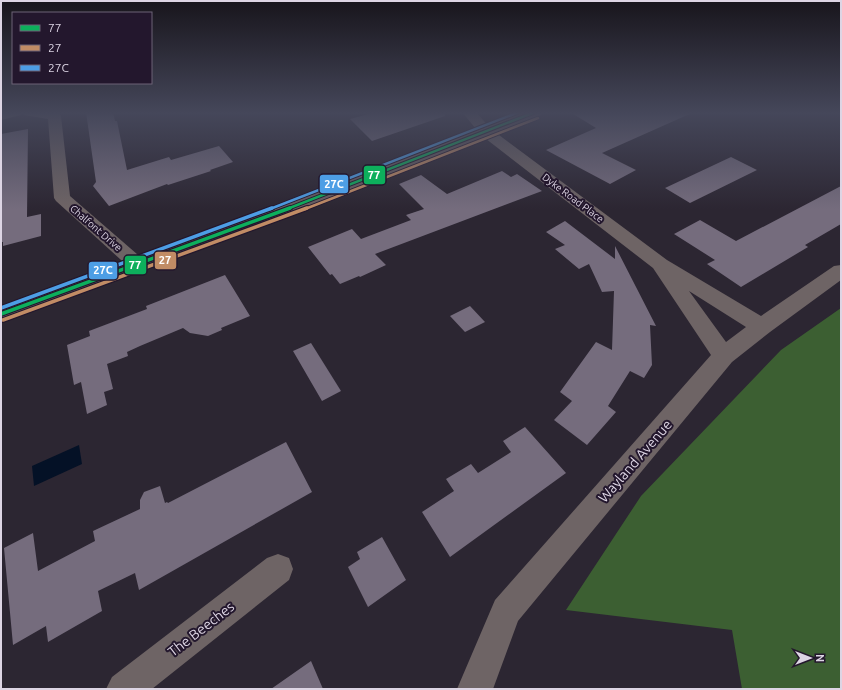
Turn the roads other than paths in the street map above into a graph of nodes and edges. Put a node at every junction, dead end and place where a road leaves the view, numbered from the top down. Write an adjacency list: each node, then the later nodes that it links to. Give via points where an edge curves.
1 (57, 144): 5 (street, Chalfont Drive, via 62,198)
2 (454, 144): 5 (street)
3 (502, 144): 4 (street, Dyke Road Place)
4 (660, 264): 8 (street); 9 (street)
5 (138, 265): 7 (street)
6 (841, 271): 8 (street, Wayland Avenue)
7 (1, 314)
8 (762, 326): 9 (street, Wayland Avenue)
9 (724, 356): 12 (street, Wayland Avenue, via 506,610)
10 (278, 569): 11 (street, The Beeches)
11 (124, 689)
12 (475, 689)

